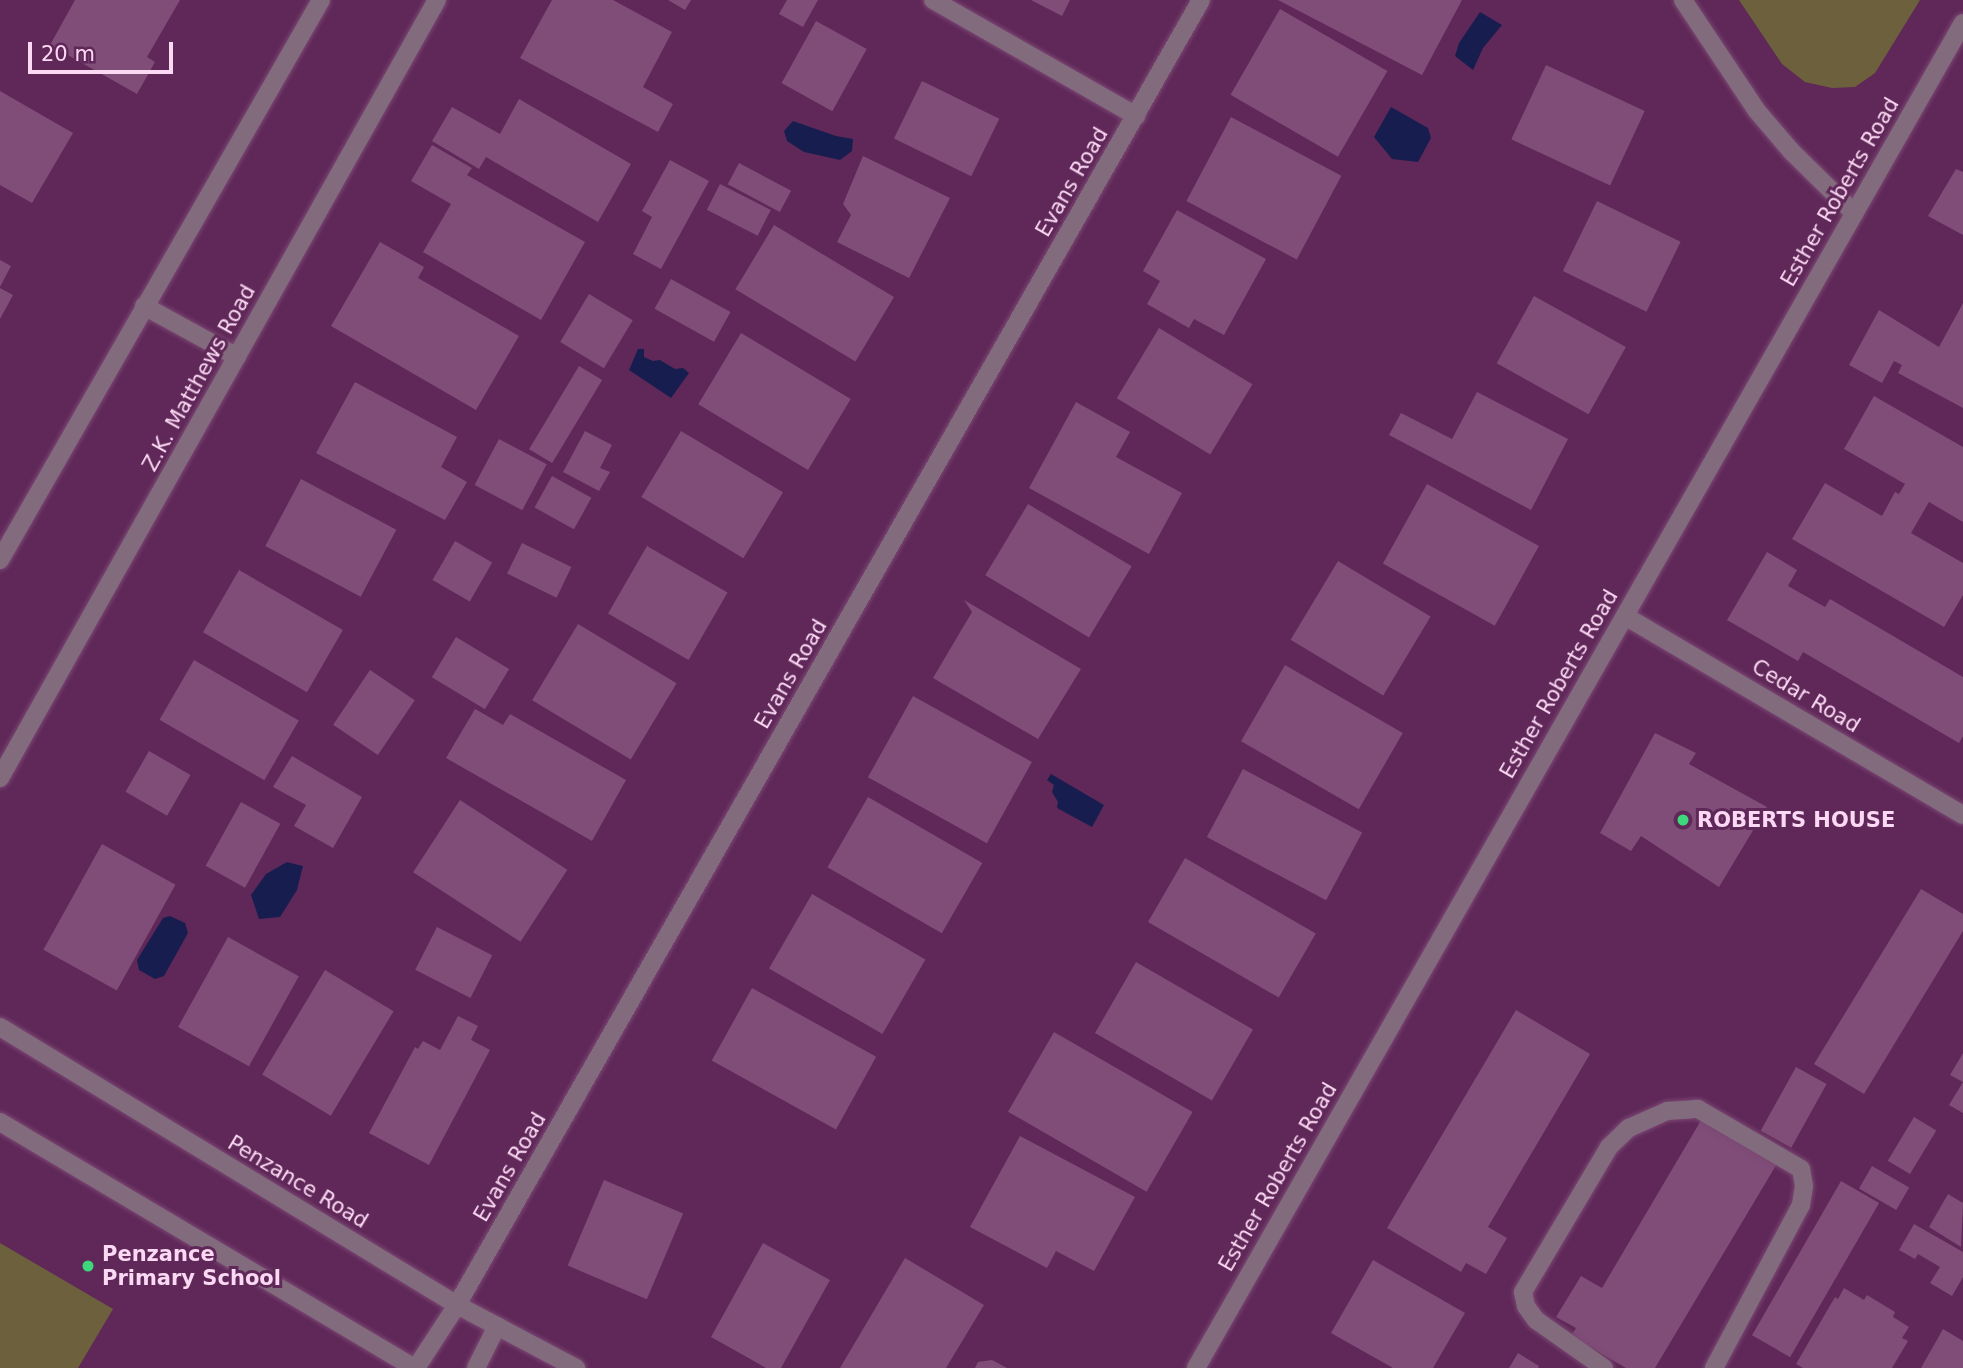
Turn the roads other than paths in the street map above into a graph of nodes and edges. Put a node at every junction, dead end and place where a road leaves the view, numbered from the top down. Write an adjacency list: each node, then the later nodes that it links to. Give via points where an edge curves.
1 (321, 0): 9 (street)
2 (437, 0): 10 (street, Z.K. Matthews Road)
3 (933, 0): 7 (street)
4 (1201, 0): 7 (street, Evans Road)
5 (1683, 0): 8 (street, via 1757,111)
6 (1963, 23): 8 (street, Esther Roberts Road)
7 (1136, 116): 17 (street, Evans Road)
8 (1854, 213): 12 (street, Esther Roberts Road)
9 (144, 306): 10 (street); 11 (street)
10 (237, 357): 13 (street, Z.K. Matthews Road)
11 (0, 559)
12 (1625, 615): 14 (street, Cedar Road); 22 (street, Esther Roberts Road)
13 (0, 778)
14 (1963, 815)
15 (0, 1027): 17 (street, Penzance Road)
16 (0, 1122): 19 (street)
17 (457, 1305): 18 (street, Penzance Road); 19 (street, Evans Road)
18 (497, 1326): 20 (street); 21 (street, Penzance Road)
19 (415, 1368)
20 (476, 1368)
21 (576, 1368)
22 (1196, 1368)
23 (1604, 1368): 24 (street, via 1536,1320 1523,1292 1609,1147 1629,1128 1667,1111 1698,1109 1801,1169 1804,1186 1801,1205)
24 (1714, 1368)

